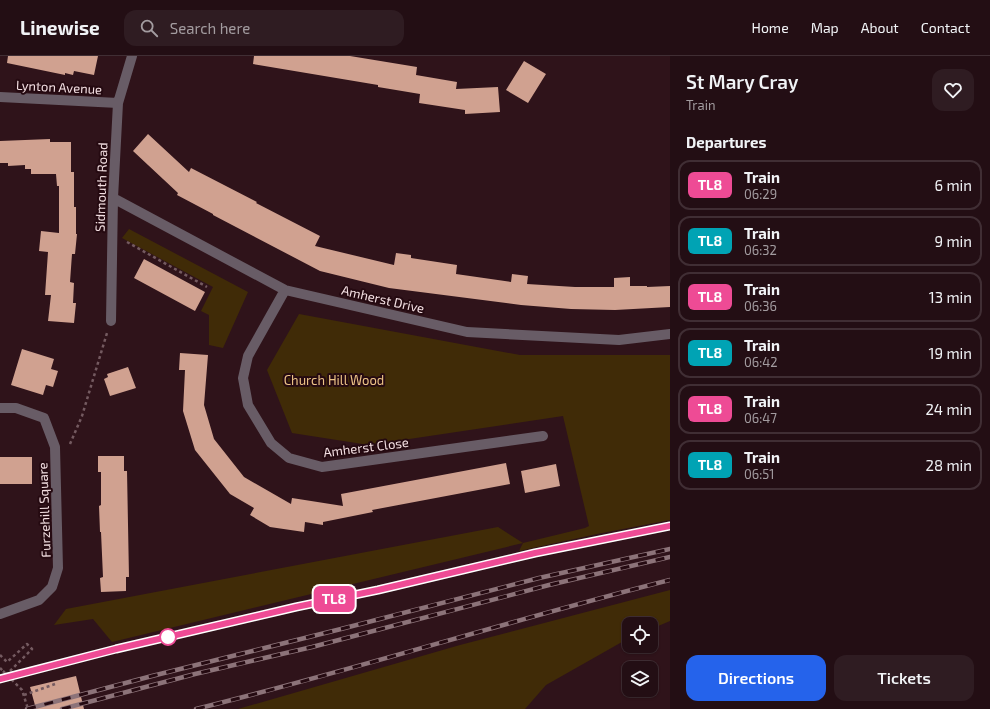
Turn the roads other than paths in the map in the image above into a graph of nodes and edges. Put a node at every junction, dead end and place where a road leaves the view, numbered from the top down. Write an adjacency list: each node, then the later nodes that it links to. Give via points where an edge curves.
1 (132, 56): 3 (street, Sidmouth Road)
2 (0, 97): 3 (street, Lynton Avenue)
3 (118, 103): 4 (street, Sidmouth Road)
4 (113, 198): 5 (street, Amherst Drive); 6 (street, Sidmouth Road)
5 (285, 290): 7 (street, Amherst Drive, via 467,332 619,340); 9 (street, Amherst Close, via 248,356 243,378 248,405 271,443 289,458 322,467)
6 (110, 321)
7 (670, 334)
8 (0, 408): 10 (street, Furzehill Square, via 16,408 44,418 55,447 58,568 52,587 39,600)
9 (543, 436)
10 (0, 614)

